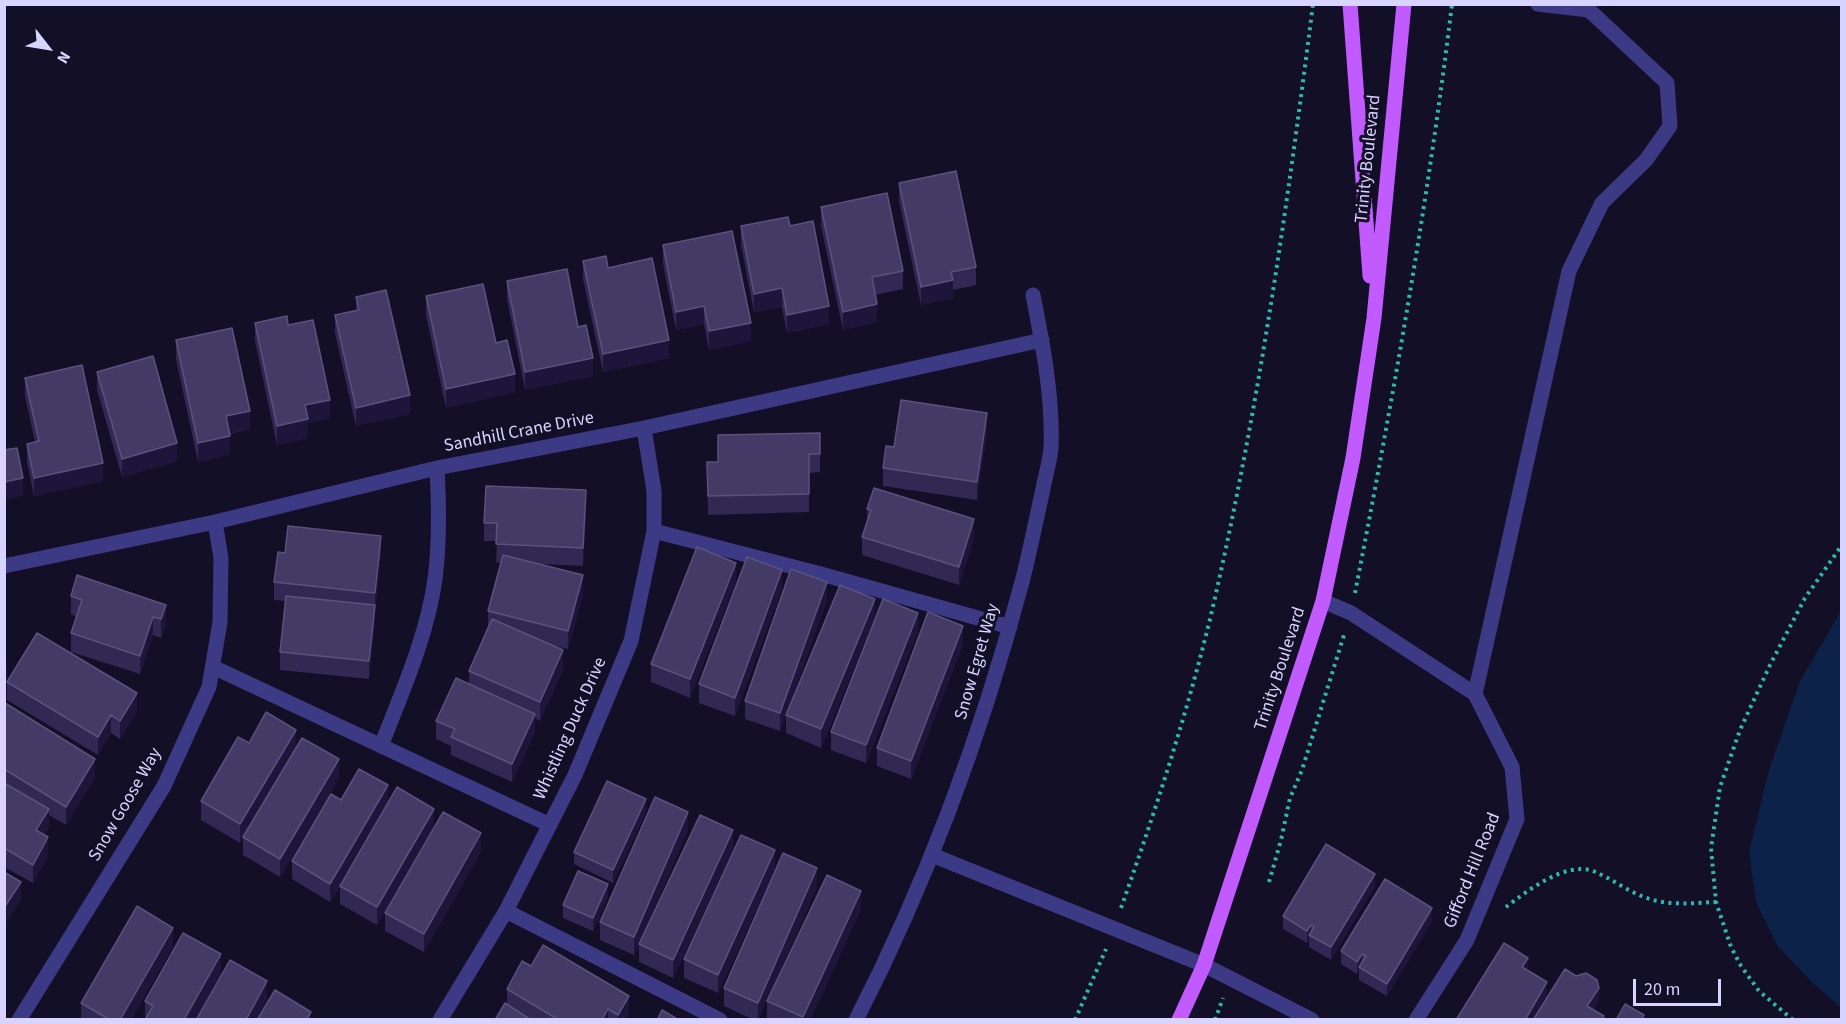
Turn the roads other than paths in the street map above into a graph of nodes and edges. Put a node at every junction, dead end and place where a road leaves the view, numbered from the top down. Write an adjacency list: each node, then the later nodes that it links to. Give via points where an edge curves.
1 (1350, 4): 5 (main road, Trinity Boulevard)
2 (1404, 4): 5 (main road, Trinity Boulevard)
3 (1538, 4): 15 (street, via 1589,10 1667,83 1670,126 1646,160 1602,203 1569,271)
4 (1033, 295): 6 (street, Snow Egret Way)
5 (1374, 318): 12 (main road, Trinity Boulevard, via 1353,458)
6 (1042, 340): 7 (street, Sandhill Crane Drive); 13 (street, Snow Egret Way, via 1050,394 1051,450)
7 (644, 428): 8 (street, Sandhill Crane Drive); 10 (street, Whistling Duck Drive, via 654,491)
8 (437, 468): 9 (street, Sandhill Crane Drive); 16 (street, via 435,580 419,648)
9 (215, 522): 11 (street, Sandhill Crane Drive); 14 (street, Snow Goose Way, via 221,558 220,622)
10 (654, 531): 13 (street); 17 (street, Whistling Duck Drive, via 631,641)
11 (4, 566)
12 (1323, 601): 15 (street, Gifford Hill Road, via 1351,613); 20 (main road, Trinity Boulevard)
13 (1010, 627): 18 (street, Snow Egret Way, via 976,740)
14 (213, 668): 16 (street); 21 (street, Snow Goose Way, via 164,786)
15 (1475, 694): 27 (street, Gifford Hill Road, via 1512,767 1517,819 1467,940)
16 (381, 746): 17 (street)
17 (550, 825): 19 (street, Whistling Duck Drive)
18 (932, 855): 20 (street); 24 (street, Snow Egret Way, via 888,958)
19 (506, 911): 22 (street, Whistling Duck Drive); 23 (street)
20 (1204, 965): 25 (main road, Trinity Boulevard); 26 (street)
21 (19, 1020)
22 (440, 1020)
23 (720, 1020)
24 (856, 1020)
25 (1179, 1020)
26 (1312, 1020)
27 (1416, 1020)

